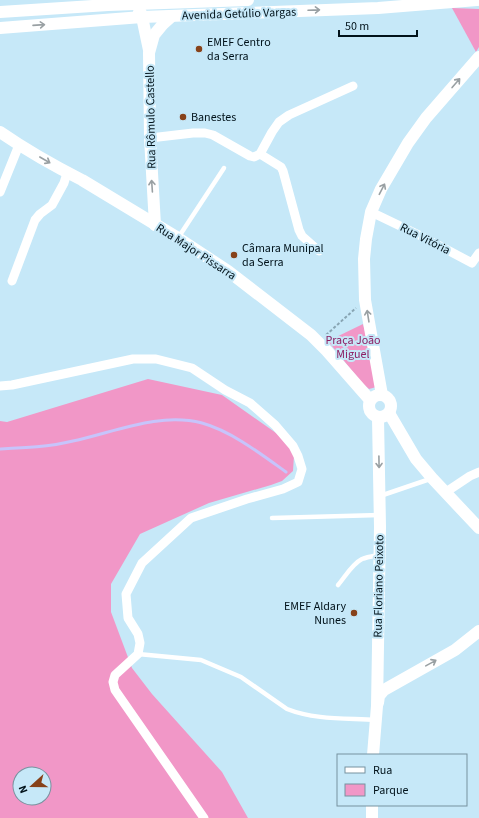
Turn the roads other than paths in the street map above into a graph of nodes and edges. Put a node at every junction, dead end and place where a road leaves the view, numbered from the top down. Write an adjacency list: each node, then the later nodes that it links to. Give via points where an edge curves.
1 (248, 0): 3 (street, Avenida Getúlio Vargas)
2 (478, 0): 5 (street, Avenida Getúlio Vargas)
3 (197, 1): 4 (street, Avenida Getúlio Vargas)
4 (108, 2): 6 (street, Avenida Getúlio Vargas); 8 (street, via 123,8 135,9)
5 (378, 4): 7 (street, Avenida Getúlio Vargas, one-way to 5)
6 (0, 12)
7 (172, 16): 8 (street, Avenida Getúlio Vargas); 10 (street, Rua Rômulo Castello, via 154,35)
8 (142, 17): 9 (street, Avenida Getúlio Vargas, one-way to 8); 10 (street)
9 (0, 28)
10 (149, 53): 14 (street, Rua Rômulo Castello)
11 (479, 57): 21 (street, one-way to 11, via 381,189 408,143 426,118)
12 (353, 86): 16 (street, via 279,122)
13 (0, 132): 15 (street, Rua Major Pissarra)
14 (150, 138): 16 (street, via 193,132 205,133 250,156); 20 (street, Rua Rômulo Castello, one-way to 14)
15 (19, 145): 18 (street, Rua Major Pissarra, one-way to 18); 19 (street)
16 (260, 154): 25 (street, via 281,167 298,230)
17 (224, 168): 24 (lane)
18 (67, 173): 22 (street, Rua Major Pissarra); 27 (street, via 52,205 35,220)
19 (0, 192)
20 (154, 204): 22 (street, via 146,212); 23 (street, Rua Rômulo Castello)
21 (371, 212): 26 (street, Rua Vitória, via 474,264); 29 (street, one-way to 21, via 365,300 364,259)
22 (136, 213): 23 (street, Rua Major Pissarra)
23 (155, 225): 24 (street, Rua Major Pissarra)
24 (178, 238): 30 (street, Rua Major Pissarra, via 228,271 311,335)
25 (319, 251)
26 (479, 254)
27 (12, 281)
28 (0, 386): 42 (street, via 133,359 156,359 192,368 250,403 275,425 293,446 302,469 298,482 191,518 142,563 126,594 128,618 138,634 140,643)
29 (382, 395): 30 (street); 31 (street, via 388,399 391,406)
30 (370, 400): 31 (street, via 369,411 373,415)
31 (383, 415): 33 (street); 35 (street, Rua Floriano Peixoto, one-way to 35)
32 (479, 472): 34 (street)
33 (432, 478): 34 (street); 35 (lane)
34 (446, 492): 38 (street)
35 (379, 496): 36 (street, Rua Floriano Peixoto)
36 (380, 515): 37 (lane); 39 (street, Rua Floriano Peixoto)
37 (272, 518)
38 (479, 528)
39 (379, 555): 40 (lane, via 367,557 355,564); 43 (street, Rua Floriano Peixoto)
40 (338, 585)
41 (479, 631): 44 (street, one-way to 41, via 455,650)
42 (138, 654): 46 (lane, via 201,660 241,677 294,712 312,716); 49 (street, via 115,675 115,690)
43 (377, 670): 44 (street, via 382,680); 45 (street, Rua Floriano Peixoto)
44 (397, 682): 45 (street, via 381,693)
45 (377, 706): 46 (street, Rua Floriano Peixoto)
46 (376, 720): 47 (street, Rua Floriano Peixoto)
47 (373, 754)
48 (372, 806): 50 (street)
49 (204, 818)
50 (372, 818)

